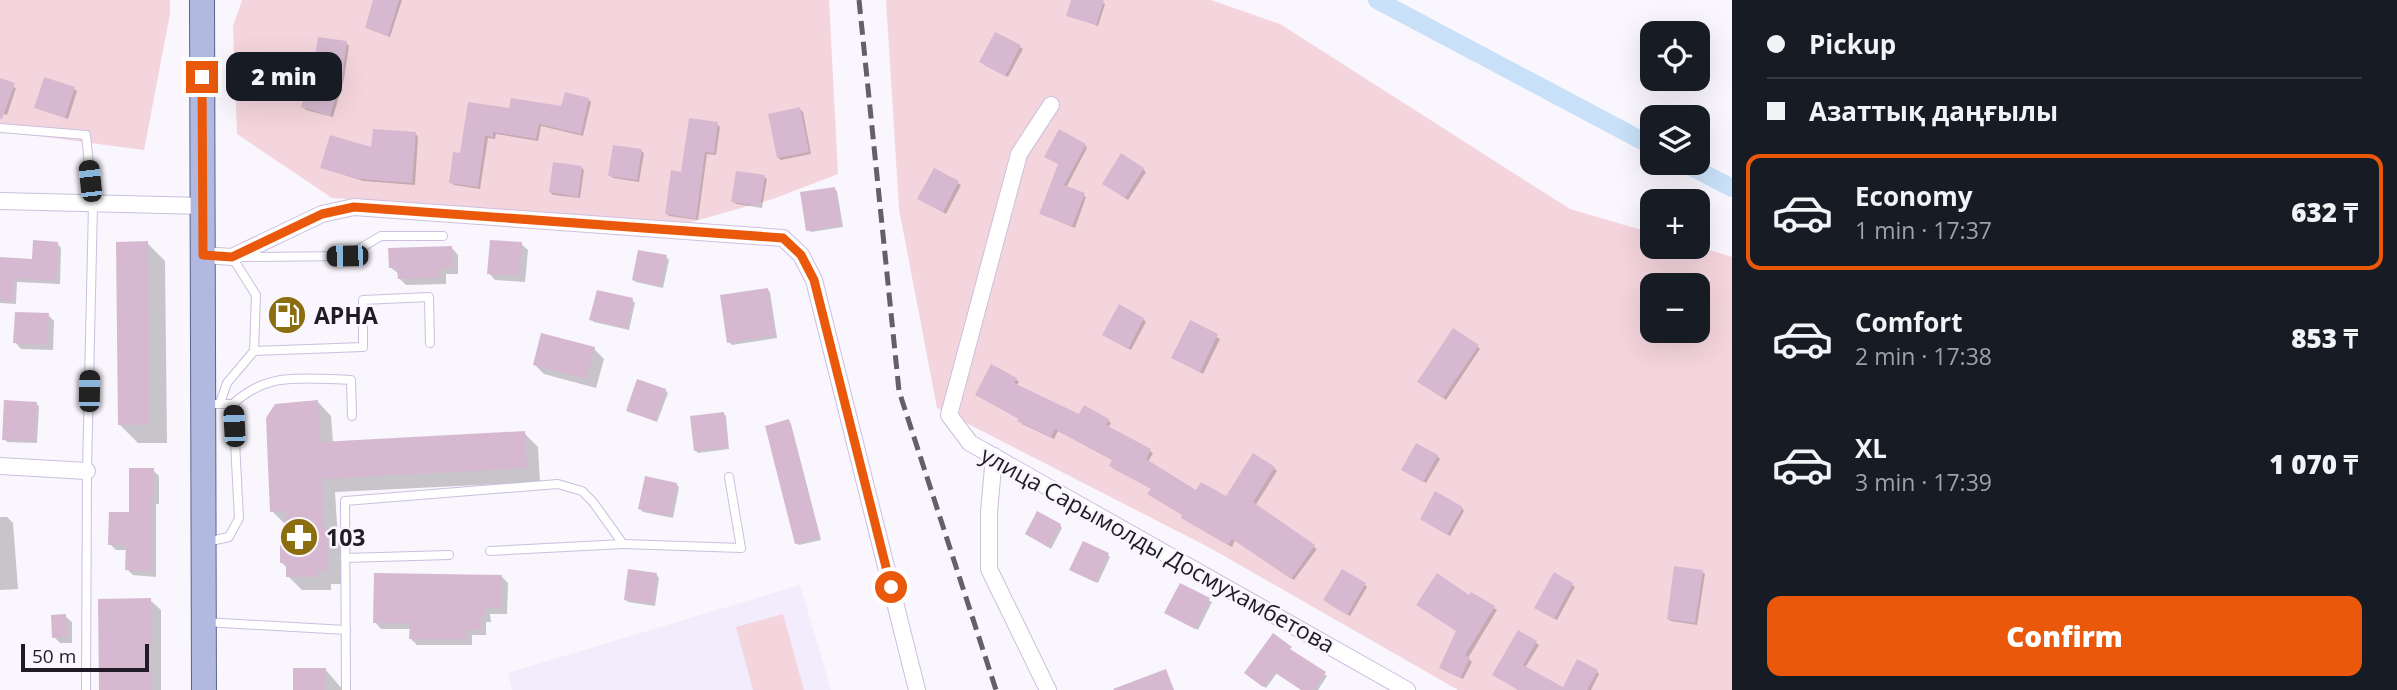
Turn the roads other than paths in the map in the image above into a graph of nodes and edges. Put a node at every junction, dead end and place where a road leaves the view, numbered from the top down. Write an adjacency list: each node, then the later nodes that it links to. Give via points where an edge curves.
1 (202, 0): 6 (main road)
2 (1051, 105): 15 (street, улица Сарымолды Досмухамбетова, via 1019,153 949,415 970,443)
3 (0, 128): 5 (lane, via 86,135)
4 (0, 201): 5 (street)
5 (93, 205): 6 (street); 17 (lane)
6 (203, 206): 8 (main road)
7 (443, 236): 9 (lane, via 381,236 347,256)
8 (203, 255): 9 (street); 12 (main road)
9 (232, 257): 11 (lane, via 256,295); 29 (street, via 322,214 354,207 783,238 801,255 814,280)
10 (430, 342): 11 (lane, via 429,297 363,300 363,347)
11 (254, 351): 12 (lane)
12 (212, 404): 13 (lane); 19 (main road)
13 (233, 404): 14 (lane, via 246,392 279,379 351,380); 19 (lane, via 239,518 229,537)
14 (352, 416)
15 (994, 456): 30 (street, via 989,569); 31 (street, улица Сарымолды Досмухамбетова)
16 (0, 466): 17 (street)
17 (87, 471): 26 (lane)
18 (729, 477): 20 (lane, via 741,548)
19 (203, 542): 24 (main road)
20 (623, 544): 21 (lane); 23 (lane, via 582,491 558,484 345,501)
21 (490, 551)
22 (449, 555): 23 (lane)
23 (345, 558): 25 (lane)
24 (204, 622): 25 (lane); 27 (main road)
25 (345, 630): 28 (lane)
26 (86, 690)
27 (204, 690)
28 (346, 690)
29 (917, 690)
30 (1048, 690)
31 (1407, 690)

